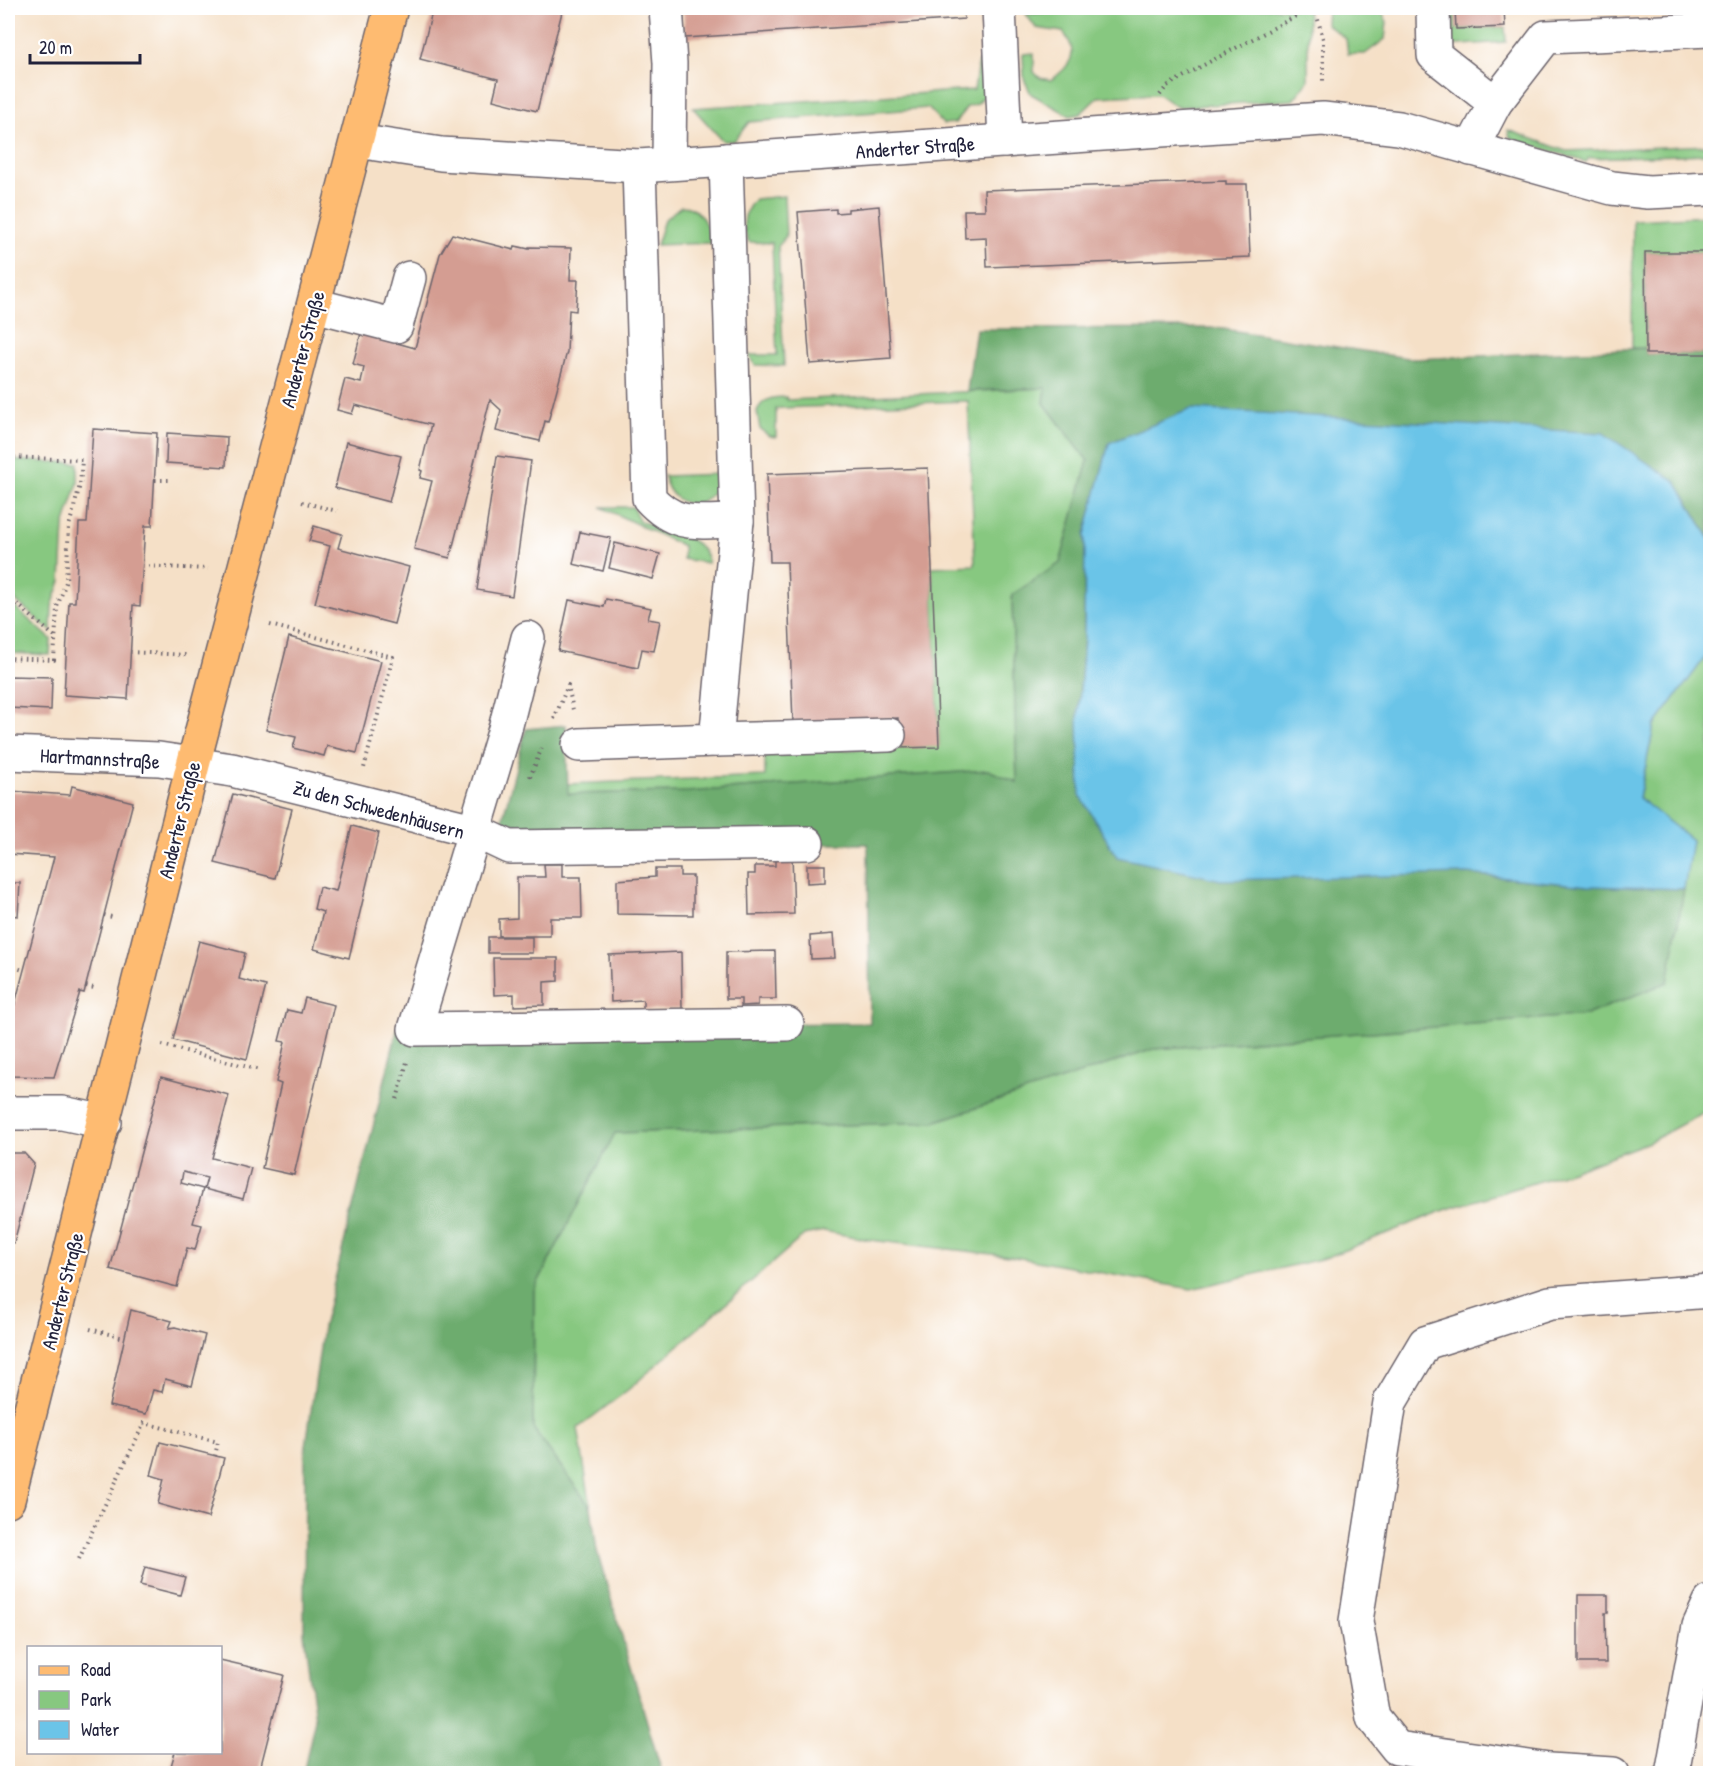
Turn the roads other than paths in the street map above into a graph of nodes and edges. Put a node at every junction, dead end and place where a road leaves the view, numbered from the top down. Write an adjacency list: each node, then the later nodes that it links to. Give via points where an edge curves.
1 (391, 8): 7 (main road, Anderter Straße)
2 (666, 8): 11 (street, via 670,63)
3 (999, 8): 8 (street)
4 (1432, 8): 6 (street, via 1434,55)
5 (1710, 30): 6 (street, via 1546,37)
6 (1495, 103): 9 (street)
7 (357, 141): 11 (street, Anderter Straße, via 441,154); 14 (main road, Anderter Straße)
8 (1005, 141): 9 (street, Anderter Straße, via 1323,119 1399,129); 10 (street, Anderter Straße)
9 (1471, 149): 12 (street, Anderter Straße, via 1612,188 1648,192)
10 (726, 160): 11 (street, Anderter Straße); 15 (street)
11 (654, 165): 15 (street, via 650,498 664,514 686,521)
12 (1710, 189)
13 (409, 278): 14 (street, via 396,326)
14 (314, 305): 21 (main road, Anderter Straße)
15 (738, 521): 18 (street)
16 (528, 638): 22 (street)
17 (889, 735): 18 (street)
18 (716, 740): 19 (street)
19 (579, 745)
20 (8, 753): 21 (street, Hartmannstraße, via 159,759)
21 (193, 765): 22 (street, Zu den Schwedenhäusern, via 231,770); 26 (main road, Anderter Straße)
22 (473, 830): 23 (street, via 509,847); 24 (street, Zu den Schwedenhäusern, via 415,1029)
23 (807, 843)
24 (787, 1024)
25 (8, 1113): 26 (street, via 62,1113)
26 (105, 1122): 28 (main road, Anderter Straße)
27 (1710, 1291): 30 (street, via 1550,1303 1425,1342 1390,1402 1356,1621 1373,1718 1397,1748 1549,1770)
28 (8, 1500)
29 (1710, 1602): 31 (street, via 1699,1626)
30 (1613, 1773)
31 (1672, 1773)

